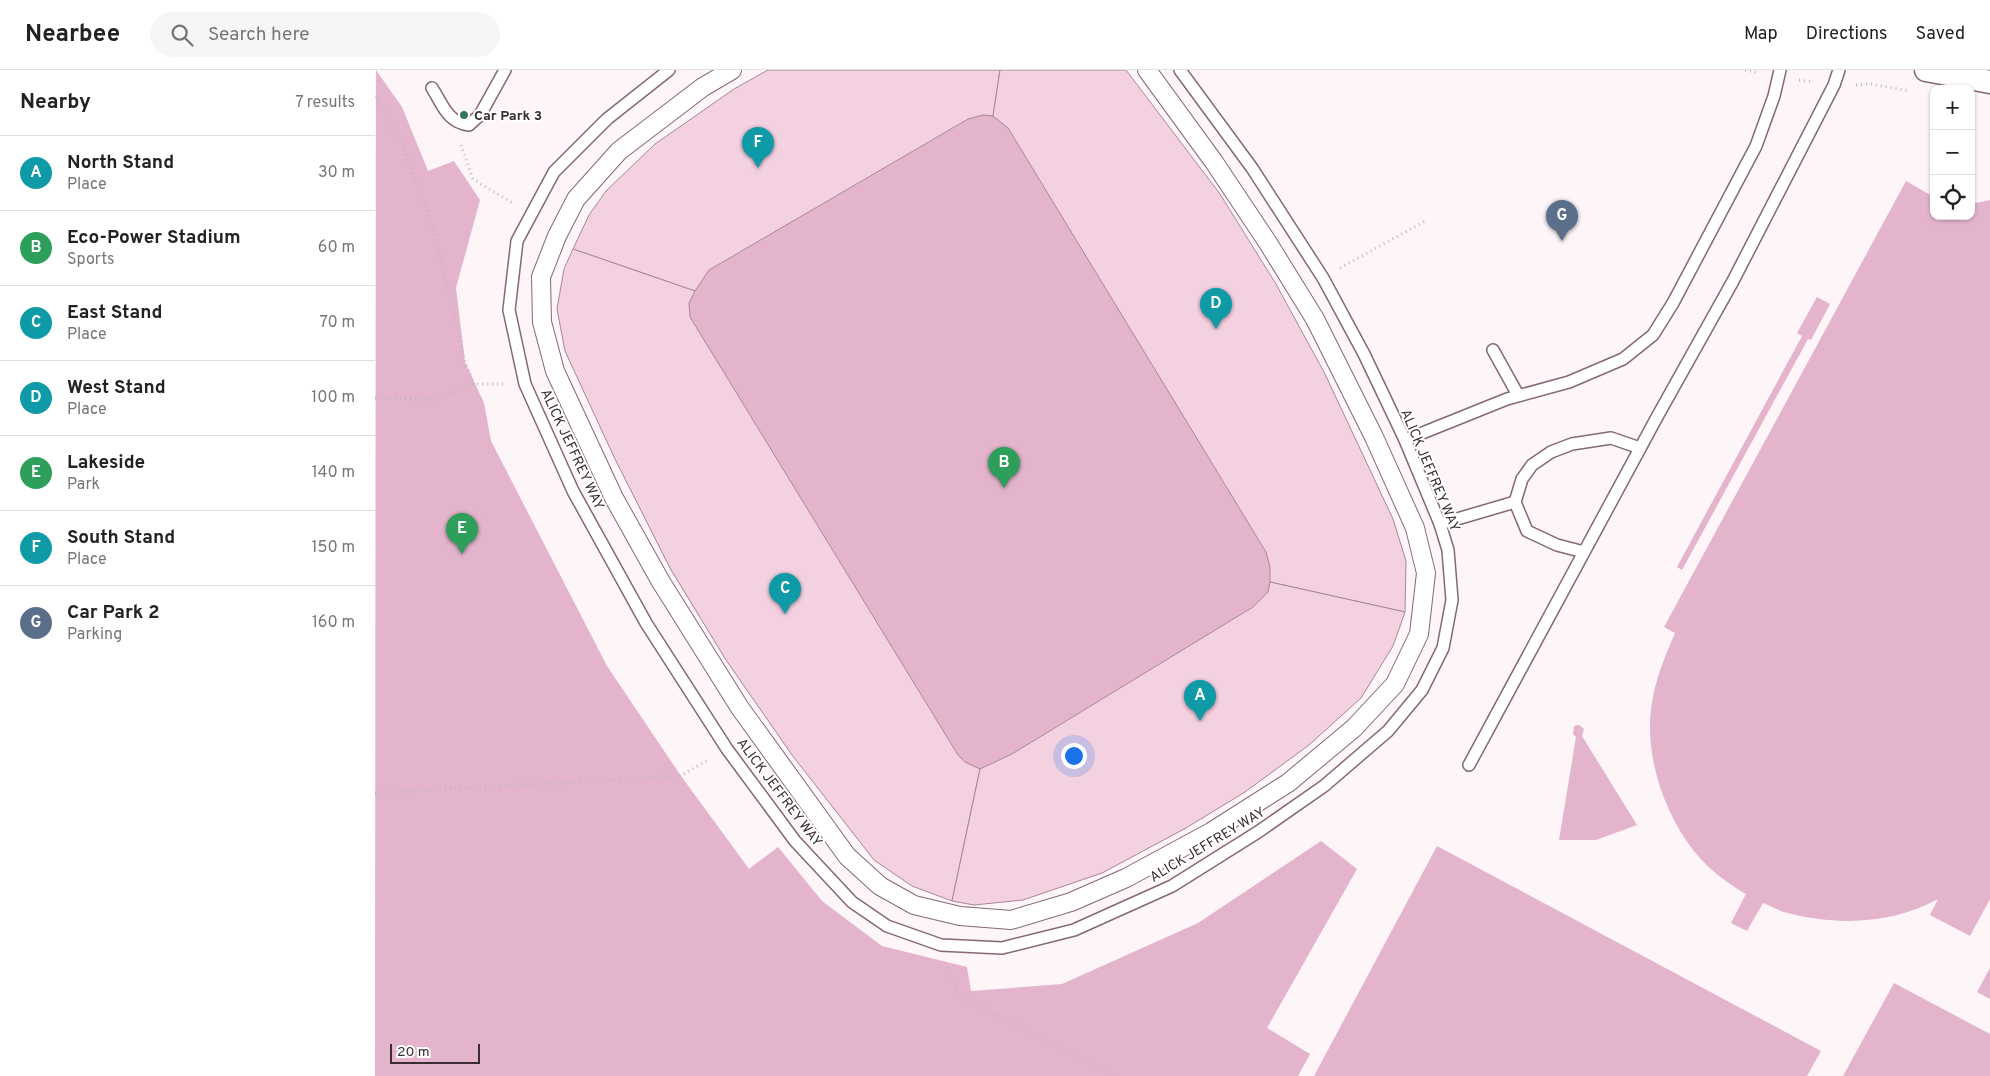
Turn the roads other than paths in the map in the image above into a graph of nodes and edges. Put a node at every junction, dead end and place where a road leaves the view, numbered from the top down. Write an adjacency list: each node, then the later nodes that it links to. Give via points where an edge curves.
1 (505, 70): 10 (lane, via 480,114 469,125 458,124 449,116)
2 (669, 70): 16 (lane, ALICK JEFFREY WAY, via 607,119 554,172 517,241 509,310 525,384 573,491 647,624 727,749 795,841 853,902 887,926 941,945 1002,948 1074,930 1171,886 1259,832 1324,786 1388,731 1422,690 1443,648 1452,600 1448,550)
3 (732, 70): 4 (street, via 703,86 619,151 575,199 541,277 542,322 555,371 614,498 661,582 740,708 847,856 880,886 914,905 960,916 1011,920 1071,902 1126,878 1211,832 1287,783 1353,728 1395,684 1419,634 1426,574 1415,528 1374,437 1315,319 1268,243)
4 (1147, 70)
5 (1180, 70): 13 (lane, ALICK JEFFREY WAY, via 1252,168 1323,278)
6 (1780, 70): 12 (lane, via 1756,146 1653,335 1623,359 1569,382)
7 (1839, 70): 14 (lane, via 1733,281)
8 (1926, 70): 9 (street)
9 (1990, 82)
10 (432, 88)
11 (1493, 350): 12 (lane)
12 (1518, 396): 13 (lane)
13 (1405, 440): 16 (lane, ALICK JEFFREY WAY)
14 (1640, 448): 15 (lane, via 1611,438 1572,444 1551,452 1532,465 1522,479); 17 (lane)
15 (1515, 502): 16 (lane); 17 (lane, via 1527,531 1557,545)
16 (1440, 524)
17 (1584, 552): 18 (lane)
18 (1469, 765)

